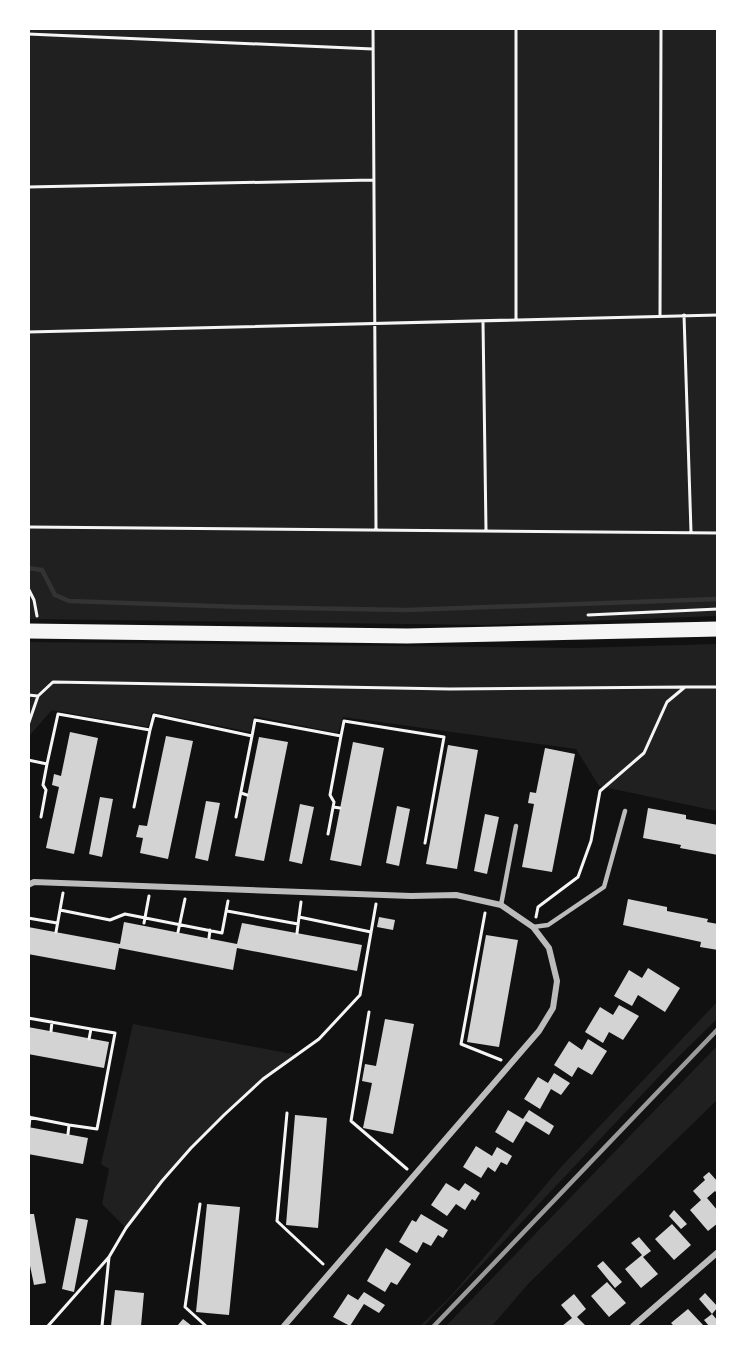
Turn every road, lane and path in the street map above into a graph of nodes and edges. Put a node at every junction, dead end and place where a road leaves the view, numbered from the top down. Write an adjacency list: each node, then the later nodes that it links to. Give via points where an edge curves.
1 (373, 28): 5 (path)
2 (516, 28): 11 (path)
3 (661, 28): 10 (path)
4 (28, 34): 5 (path)
5 (373, 49): 6 (path)
6 (373, 180): 7 (path); 13 (path)
7 (28, 187)
8 (684, 315): 9 (path); 10 (path); 18 (path)
9 (717, 315)
10 (660, 316): 11 (path)
11 (516, 320): 12 (path)
12 (483, 321): 13 (path); 17 (path)
13 (375, 324): 14 (path); 16 (path)
14 (28, 332)
15 (28, 527): 16 (path)
16 (376, 530): 17 (path)
17 (486, 530): 18 (path)
18 (691, 532): 19 (path)
19 (717, 533)
20 (28, 588): 23 (path, via 37,616)
21 (717, 609): 22 (path)
22 (587, 615)
23 (28, 616)
24 (717, 629): 25 (main road, via 407,636)
25 (28, 631)
26 (685, 687): 27 (path); 29 (path, via 450,689 53,682); 65 (path, via 667,702 644,753 600,791 591,841 578,877 538,907)
27 (717, 687)
28 (28, 695): 29 (path)
29 (38, 696): 30 (path)
30 (28, 725)
31 (150, 730): 32 (path, via 154,715); 35 (path, via 58,714); 38 (path)
32 (252, 736): 33 (path, via 255,720); 36 (path)
33 (341, 736): 39 (path, via 330,795); 46 (path, via 344,721 444,737)
34 (28, 759): 35 (path)
35 (47, 764): 43 (path)
36 (241, 793): 37 (path); 42 (path)
37 (247, 795)
38 (134, 807)
39 (333, 807): 40 (path); 45 (path)
40 (340, 808)
41 (625, 811): 65 (lane, via 604,887 548,925)
42 (236, 817)
43 (41, 818)
44 (516, 826): 55 (lane)
45 (328, 834)
46 (425, 843)
47 (64, 884): 48 (street); 49 (street); 56 (path)
48 (28, 885)
49 (150, 886): 50 (street); 60 (path)
50 (187, 888): 51 (street); 63 (path)
51 (230, 889): 52 (street); 57 (path)
52 (303, 892): 53 (street); 58 (path)
53 (378, 895): 54 (street, via 456,895); 69 (path)
54 (487, 902): 55 (street); 78 (path, via 461,1044)
55 (501, 905): 65 (street)
56 (60, 910): 60 (path, via 110,920 125,914); 61 (path)
57 (226, 911): 64 (path); 66 (path, via 222,933)
58 (299, 917): 64 (path); 69 (path)
59 (28, 918): 61 (path)
60 (145, 918): 62 (path); 63 (path)
61 (57, 923): 67 (path)
62 (144, 923)
63 (180, 924): 66 (path); 68 (path)
64 (298, 924): 70 (path)
65 (533, 927): 78 (street, via 549,948 556,981 553,1008)
66 (210, 930): 71 (path)
67 (56, 932)
68 (178, 932)
69 (371, 932): 87 (path, via 360,995 319,1039 263,1079 191,1148 126,1228)
70 (297, 933)
71 (209, 938)
72 (369, 1012): 84 (path, via 351,1121)
73 (28, 1018): 74 (path)
74 (52, 1022): 75 (path); 76 (path)
75 (91, 1029): 77 (path); 81 (path, via 115,1033 97,1129)
76 (51, 1031)
77 (89, 1039)
78 (512, 1064): 84 (street)
79 (287, 1113): 88 (path, via 277,1221)
80 (29, 1117): 81 (path); 82 (path)
81 (69, 1125): 83 (path)
82 (29, 1127)
83 (68, 1134)
84 (415, 1176): 88 (street)
85 (200, 1204): 91 (path, via 185,1307)
86 (717, 1252): 93 (street)
87 (109, 1257): 89 (path); 90 (path)
88 (331, 1272): 92 (street)
89 (48, 1326)
90 (102, 1326)
91 (206, 1326)
92 (284, 1326)
93 (633, 1326)

